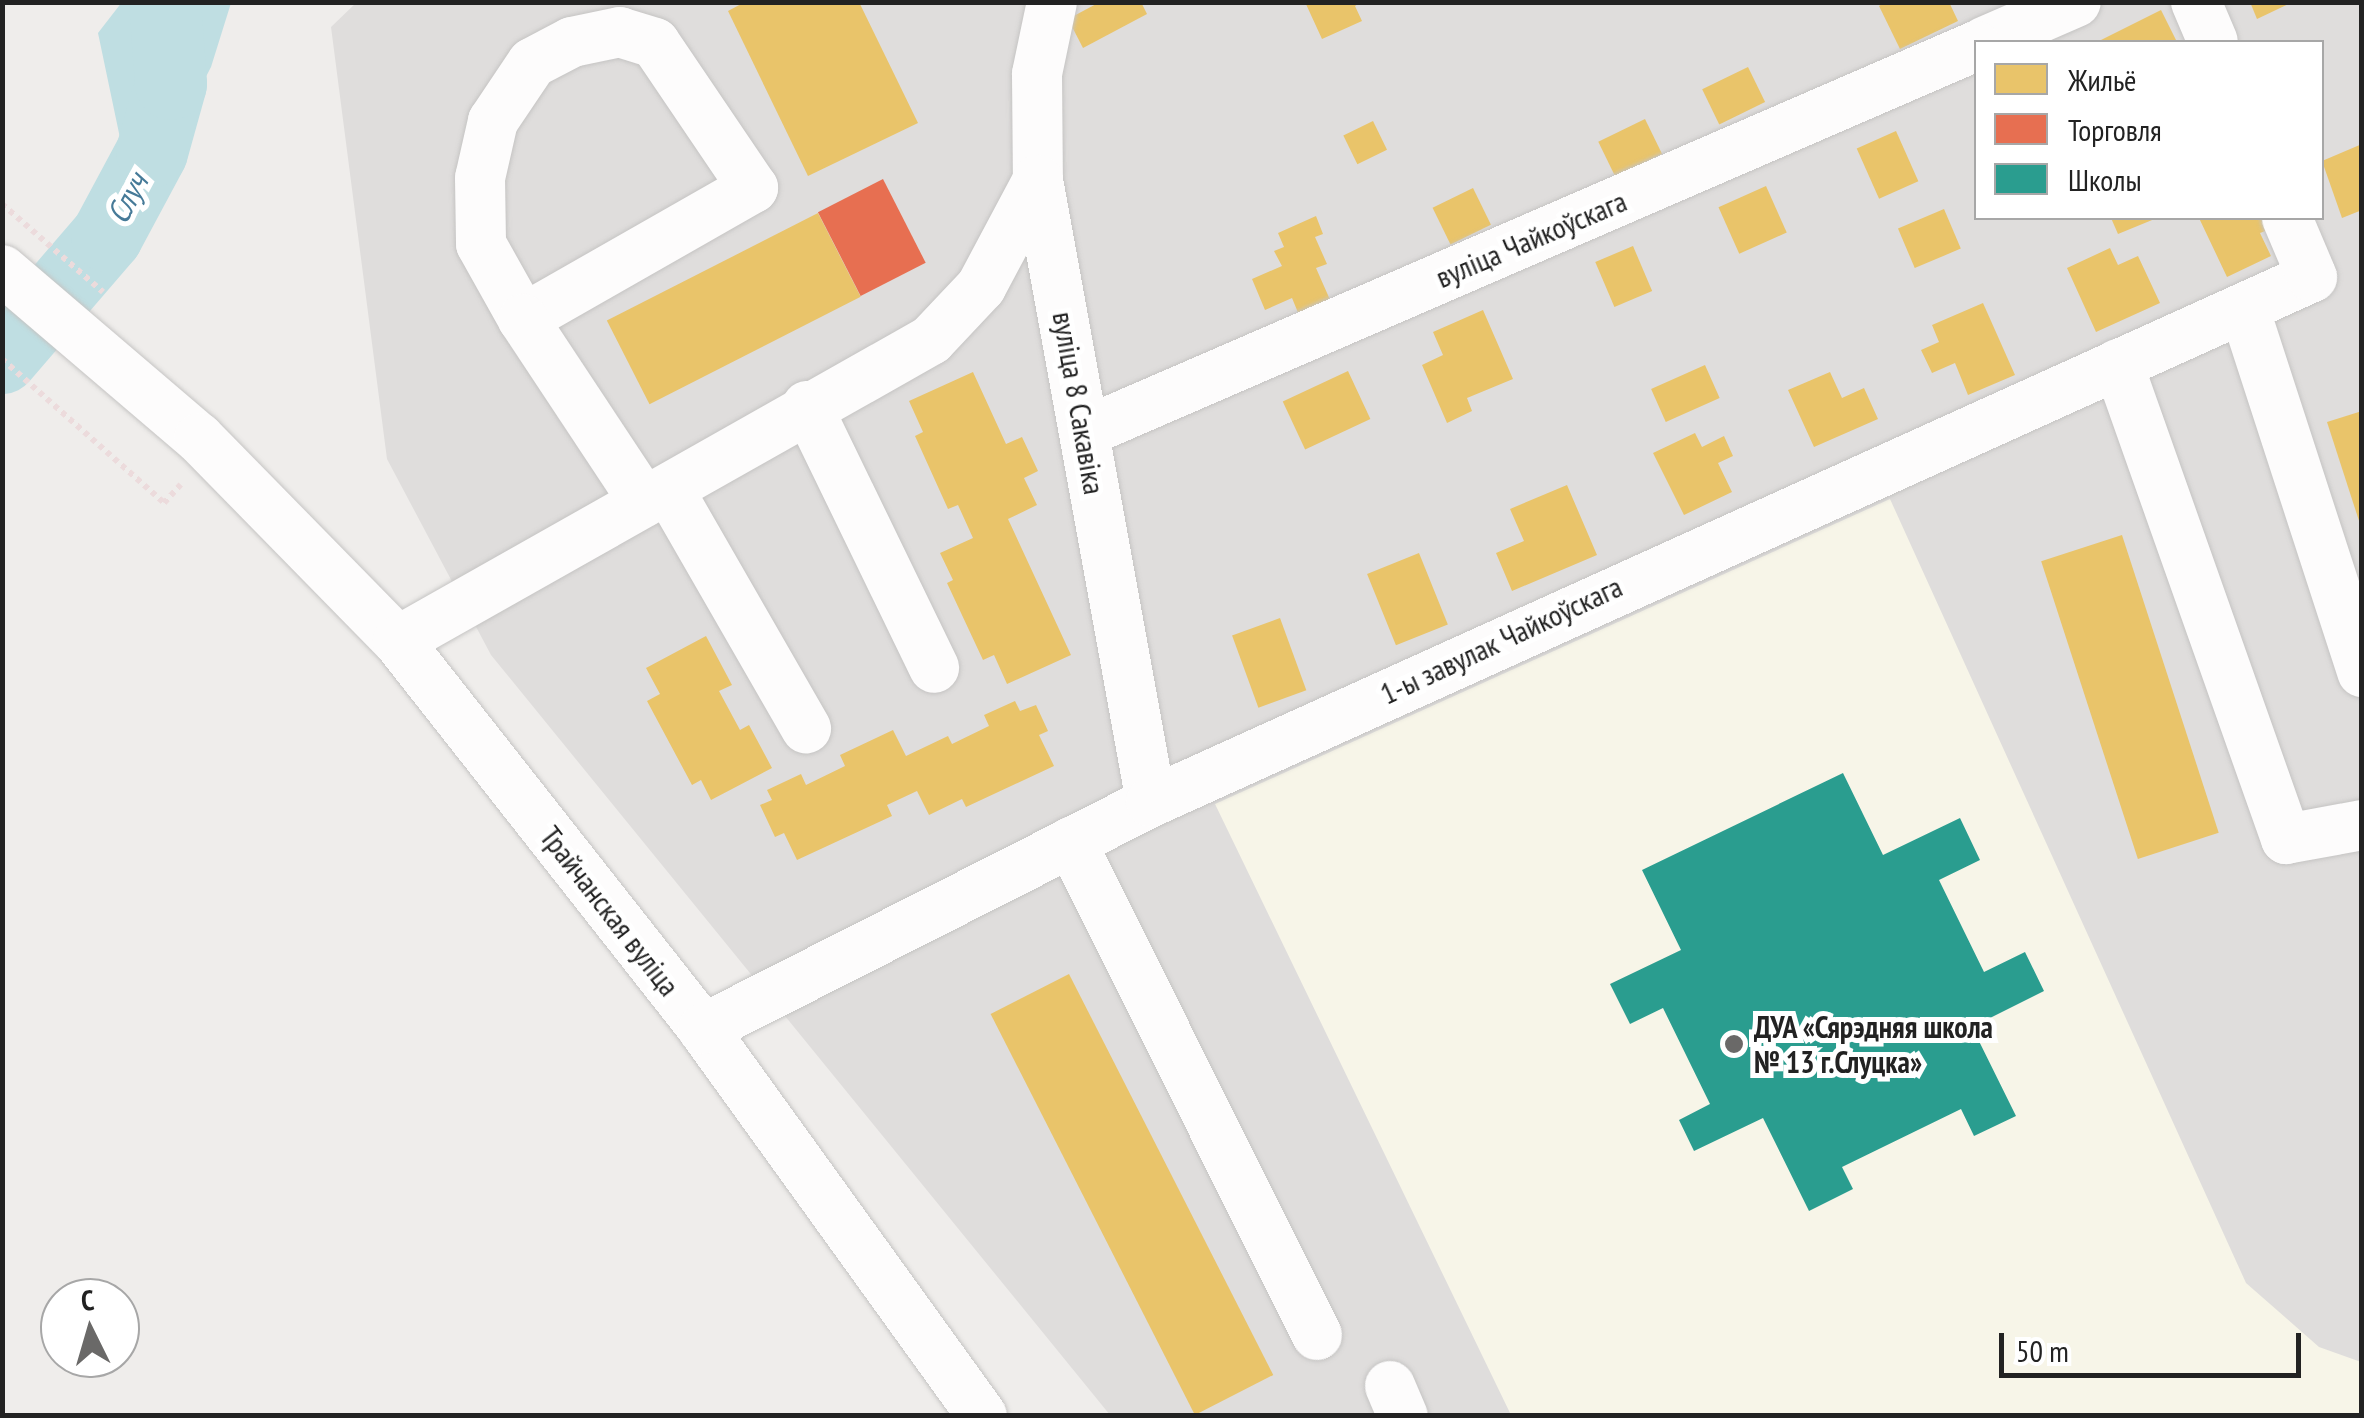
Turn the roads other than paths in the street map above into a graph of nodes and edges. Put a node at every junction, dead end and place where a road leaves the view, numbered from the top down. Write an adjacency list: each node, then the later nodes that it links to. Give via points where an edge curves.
1 (1052, 2): 7 (street, вуліца 8 Сакавіка, via 1037,74)
2 (2076, 2): 4 (street)
3 (2196, 2): 5 (street)
4 (1989, 40)
5 (2212, 40)
6 (1974, 47): 14 (street, вуліца Чайкоўскага)
7 (1038, 180): 13 (street, via 981,288 931,340); 14 (street, вуліца 8 Сакавіка)
8 (2288, 220): 10 (street, 1-ы завулак Чайкоўскага, via 2312,277)
9 (2, 270): 16 (street, Трайчанская вуліца, via 199,438)
10 (2244, 308): 12 (street, 1-ы завулак Чайкоўскага); 18 (street)
11 (523, 319): 11 (street, via 752,188 655,43 620,32 572,42 532,63 493,121 480,178 481,244); 15 (street)
12 (2118, 364): 20 (street, 1-ы завулак Чайкоўскага); 21 (street, via 2286,839)
13 (807, 406): 15 (street); 17 (street)
14 (1085, 432): 20 (street, вуліца 8 Сакавіка)
15 (656, 496): 16 (street); 19 (street)
16 (398, 641): 23 (street, Трайчанская вуліца)
17 (934, 668)
18 (2362, 672)
19 (806, 728)
20 (1150, 802): 22 (street, 1-ы завулак Чайкоўскага)
21 (2362, 824)
22 (1071, 842): 23 (street, 1-ы завулак Чайкоўскага); 24 (street)
23 (703, 1029): 25 (street, Трайчанская вуліца)
24 (1317, 1335)
25 (982, 1416)

